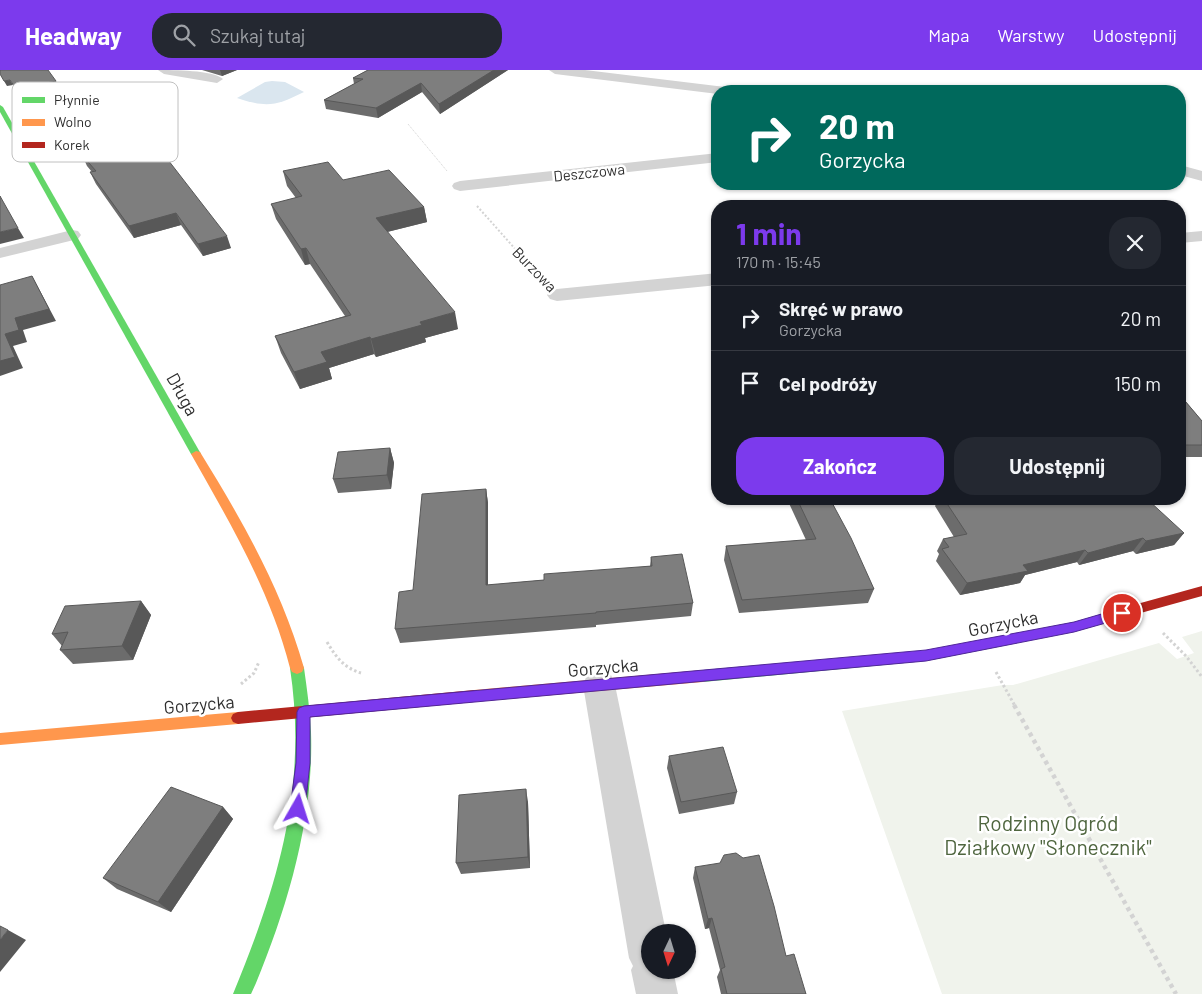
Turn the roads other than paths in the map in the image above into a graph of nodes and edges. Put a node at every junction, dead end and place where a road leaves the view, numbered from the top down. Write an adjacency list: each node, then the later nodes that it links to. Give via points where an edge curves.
1 (164, 70): 4 (street)
2 (555, 70): 5 (street)
3 (677, 70): 5 (street)
4 (217, 79)
5 (665, 82): 6 (street)
6 (711, 89)
7 (0, 107): 8 (street, Długa)
8 (12, 128)
9 (711, 158): 13 (street, Deszczowa)
10 (31, 162): 14 (street, Długa)
11 (1186, 172): 12 (street)
12 (1202, 176)
13 (460, 186)
14 (72, 235): 17 (street); 22 (street, Długa, via 268,582 293,652)
15 (1202, 236): 16 (street)
16 (1186, 237)
17 (0, 253)
18 (711, 280): 19 (street, Burzowa)
19 (557, 295)
20 (1202, 591): 21 (street, Gorzycka, via 1074,627 926,656)
21 (599, 685): 22 (street, Gorzycka); 24 (street)
22 (304, 712): 23 (street, Gorzycka); 26 (street, Długa, via 303,763 291,849 274,909)
23 (0, 739)
24 (644, 924)
25 (654, 979): 27 (street)
26 (242, 994)
27 (657, 994)

